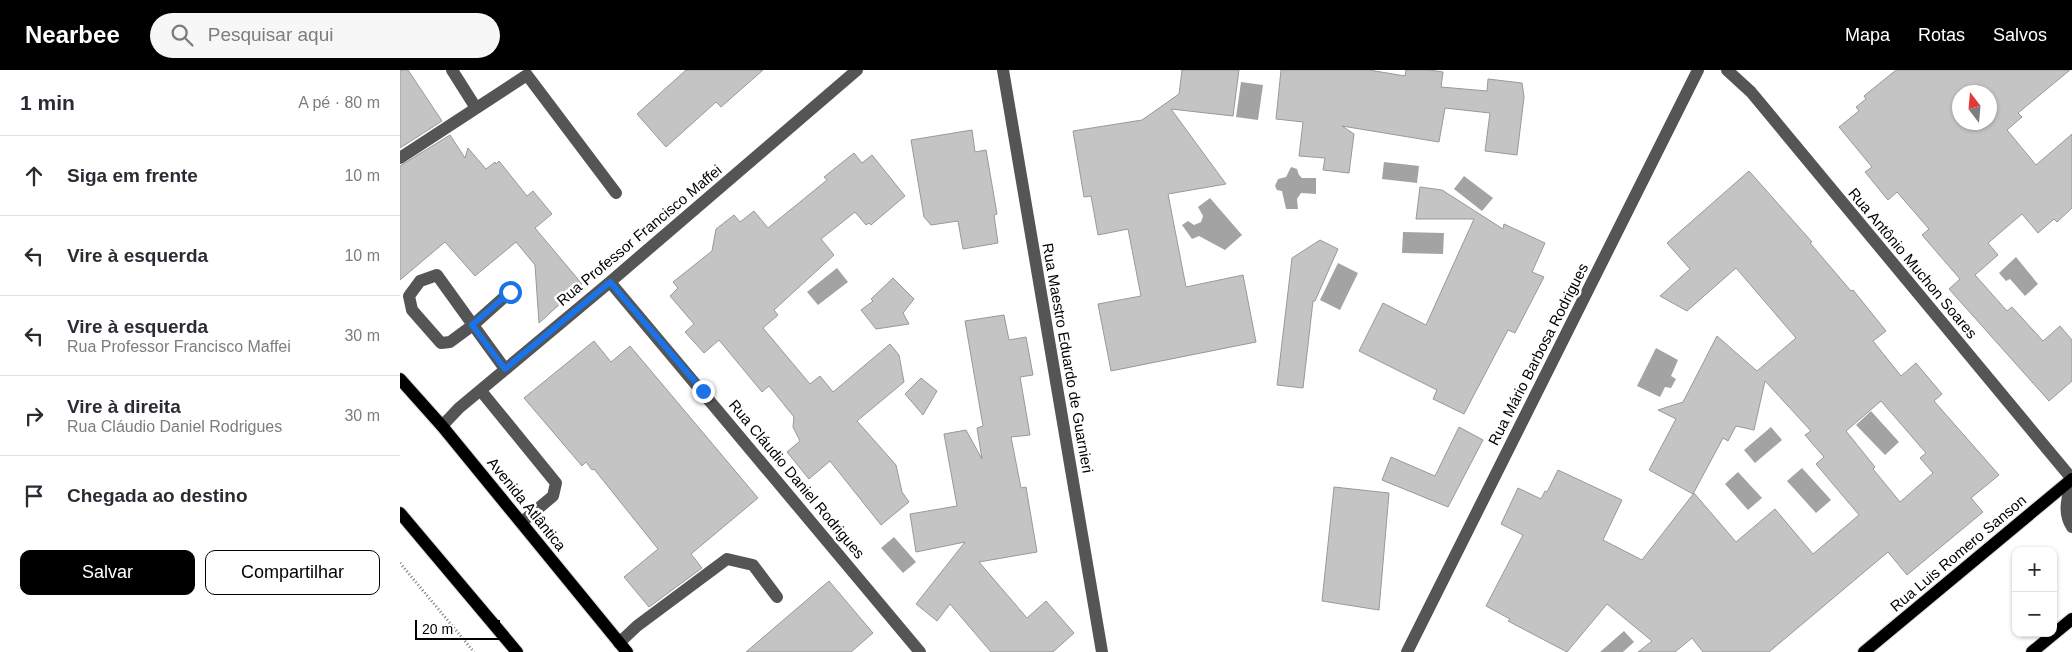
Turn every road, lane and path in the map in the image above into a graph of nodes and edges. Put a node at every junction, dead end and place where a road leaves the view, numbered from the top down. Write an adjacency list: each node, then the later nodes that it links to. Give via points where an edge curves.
1 (452, 70): 6 (street)
2 (857, 70): 9 (street, Rua Professor Francisco Maffei)
3 (1003, 70): 27 (street, Rua Maestro Eduardo de Guarnieri)
4 (1698, 70): 28 (street, Rua Mário Barbosa Rodrigues)
5 (1727, 70): 16 (street, Rua Antônio Muchon Soares, via 1751,92)
6 (476, 108): 7 (street); 8 (street, via 527,75)
7 (400, 158)
8 (616, 193)
9 (610, 282): 12 (street, Rua Professor Francisco Maffei); 26 (street, Rua Cláudio Daniel Rodrigues)
10 (510, 292): 11 (street)
11 (472, 325): 11 (street, via 437,275 420,281 409,296 412,310 441,343 450,342); 12 (street)
12 (505, 369): 14 (street, Rua Professor Francisco Maffei)
13 (400, 379): 15 (main road, Avenida Atlântica)
14 (481, 391): 15 (street, Rua Professor Francisco Maffei); 18 (street, via 556,483 553,496)
15 (442, 426): 18 (main road, Avenida Atlântica)
16 (2072, 479): 19 (street, via 2066,503); 29 (main road, Rua Luis Romero Sanson)
17 (400, 513): 25 (main road)
18 (522, 522): 23 (main road, Avenida Atlântica)
19 (2072, 527)
20 (400, 563): 24 (path)
21 (777, 596): 23 (street, via 753,565 727,559 637,626)
22 (2072, 619): 30 (main road)
23 (623, 648)
24 (474, 652)
25 (517, 652)
26 (920, 652)
27 (1102, 652)
28 (1407, 652)
29 (1864, 652)
30 (2032, 652)

